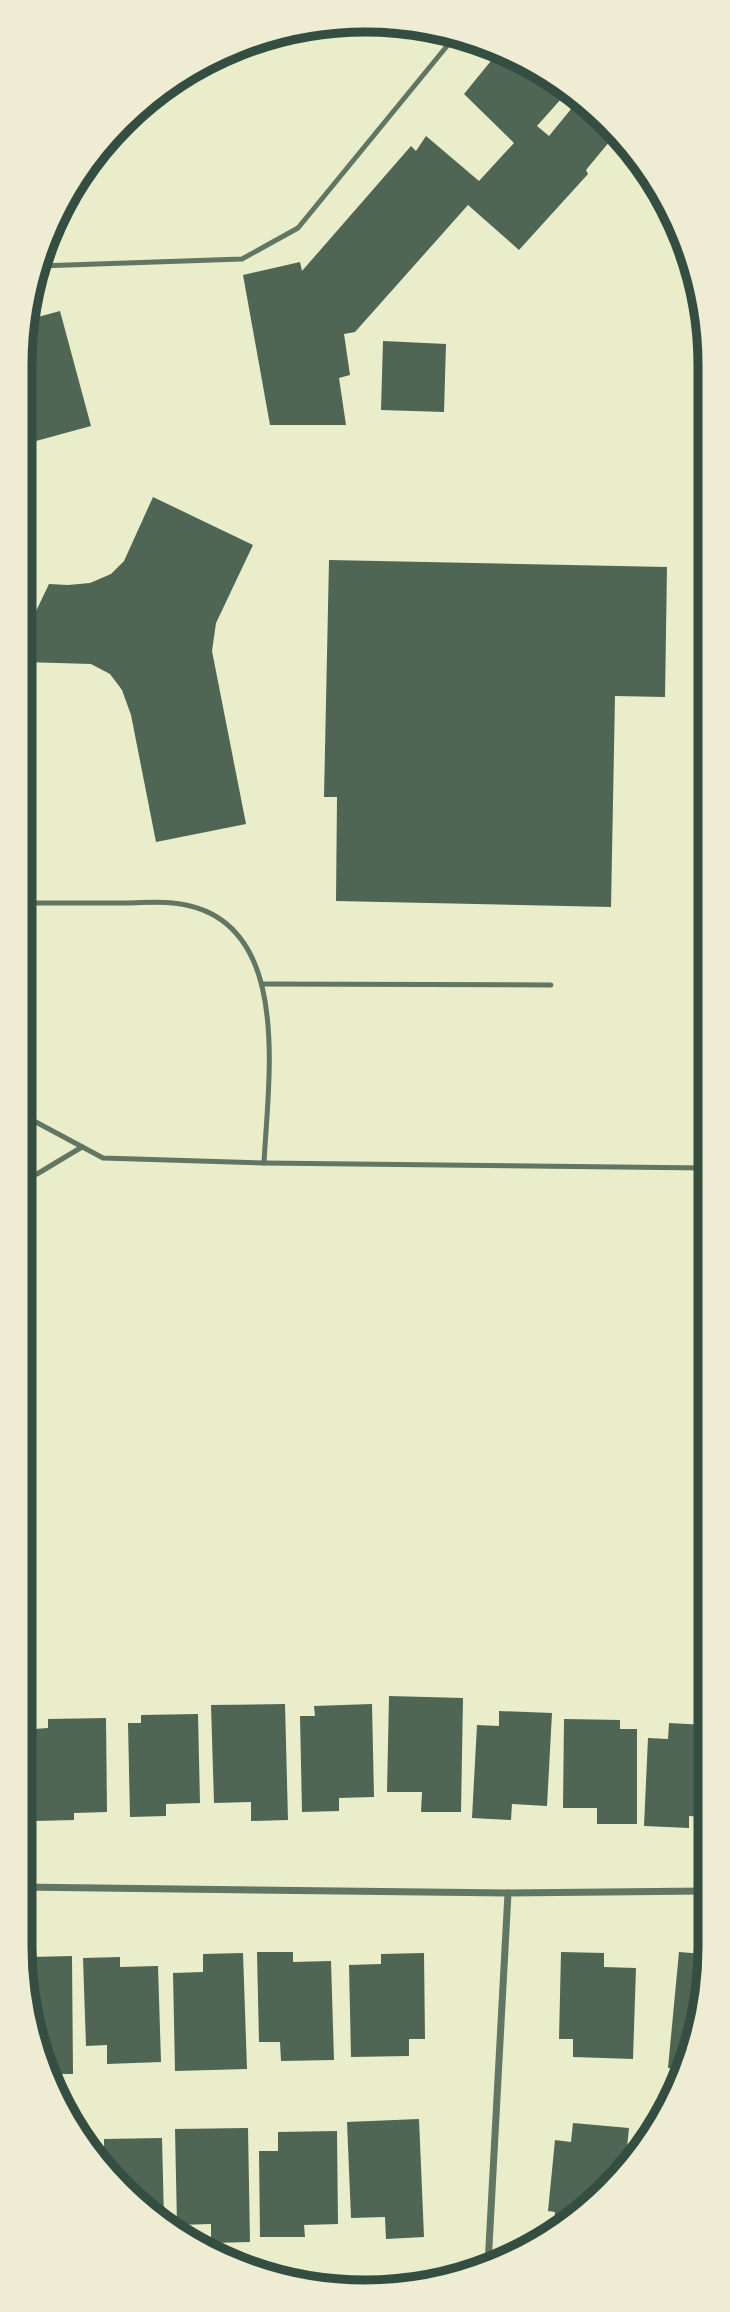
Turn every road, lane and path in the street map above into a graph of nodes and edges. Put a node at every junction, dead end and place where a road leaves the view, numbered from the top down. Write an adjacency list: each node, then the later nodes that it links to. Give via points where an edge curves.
1 (450, 43): 2 (lane, via 298,228 257,251 242,258)
2 (47, 266)
3 (32, 903): 4 (lane, via 174,903 214,914 247,944)
4 (263, 984): 5 (lane); 8 (lane, via 270,1043)
5 (551, 985)
6 (32, 1119): 7 (lane)
7 (82, 1147): 8 (lane, via 103,1158); 10 (lane)
8 (264, 1163): 9 (lane)
9 (698, 1168)
10 (32, 1174)
11 (32, 1887): 13 (street)
12 (698, 1891): 13 (street)
13 (508, 1893): 14 (street)
14 (488, 2257)

